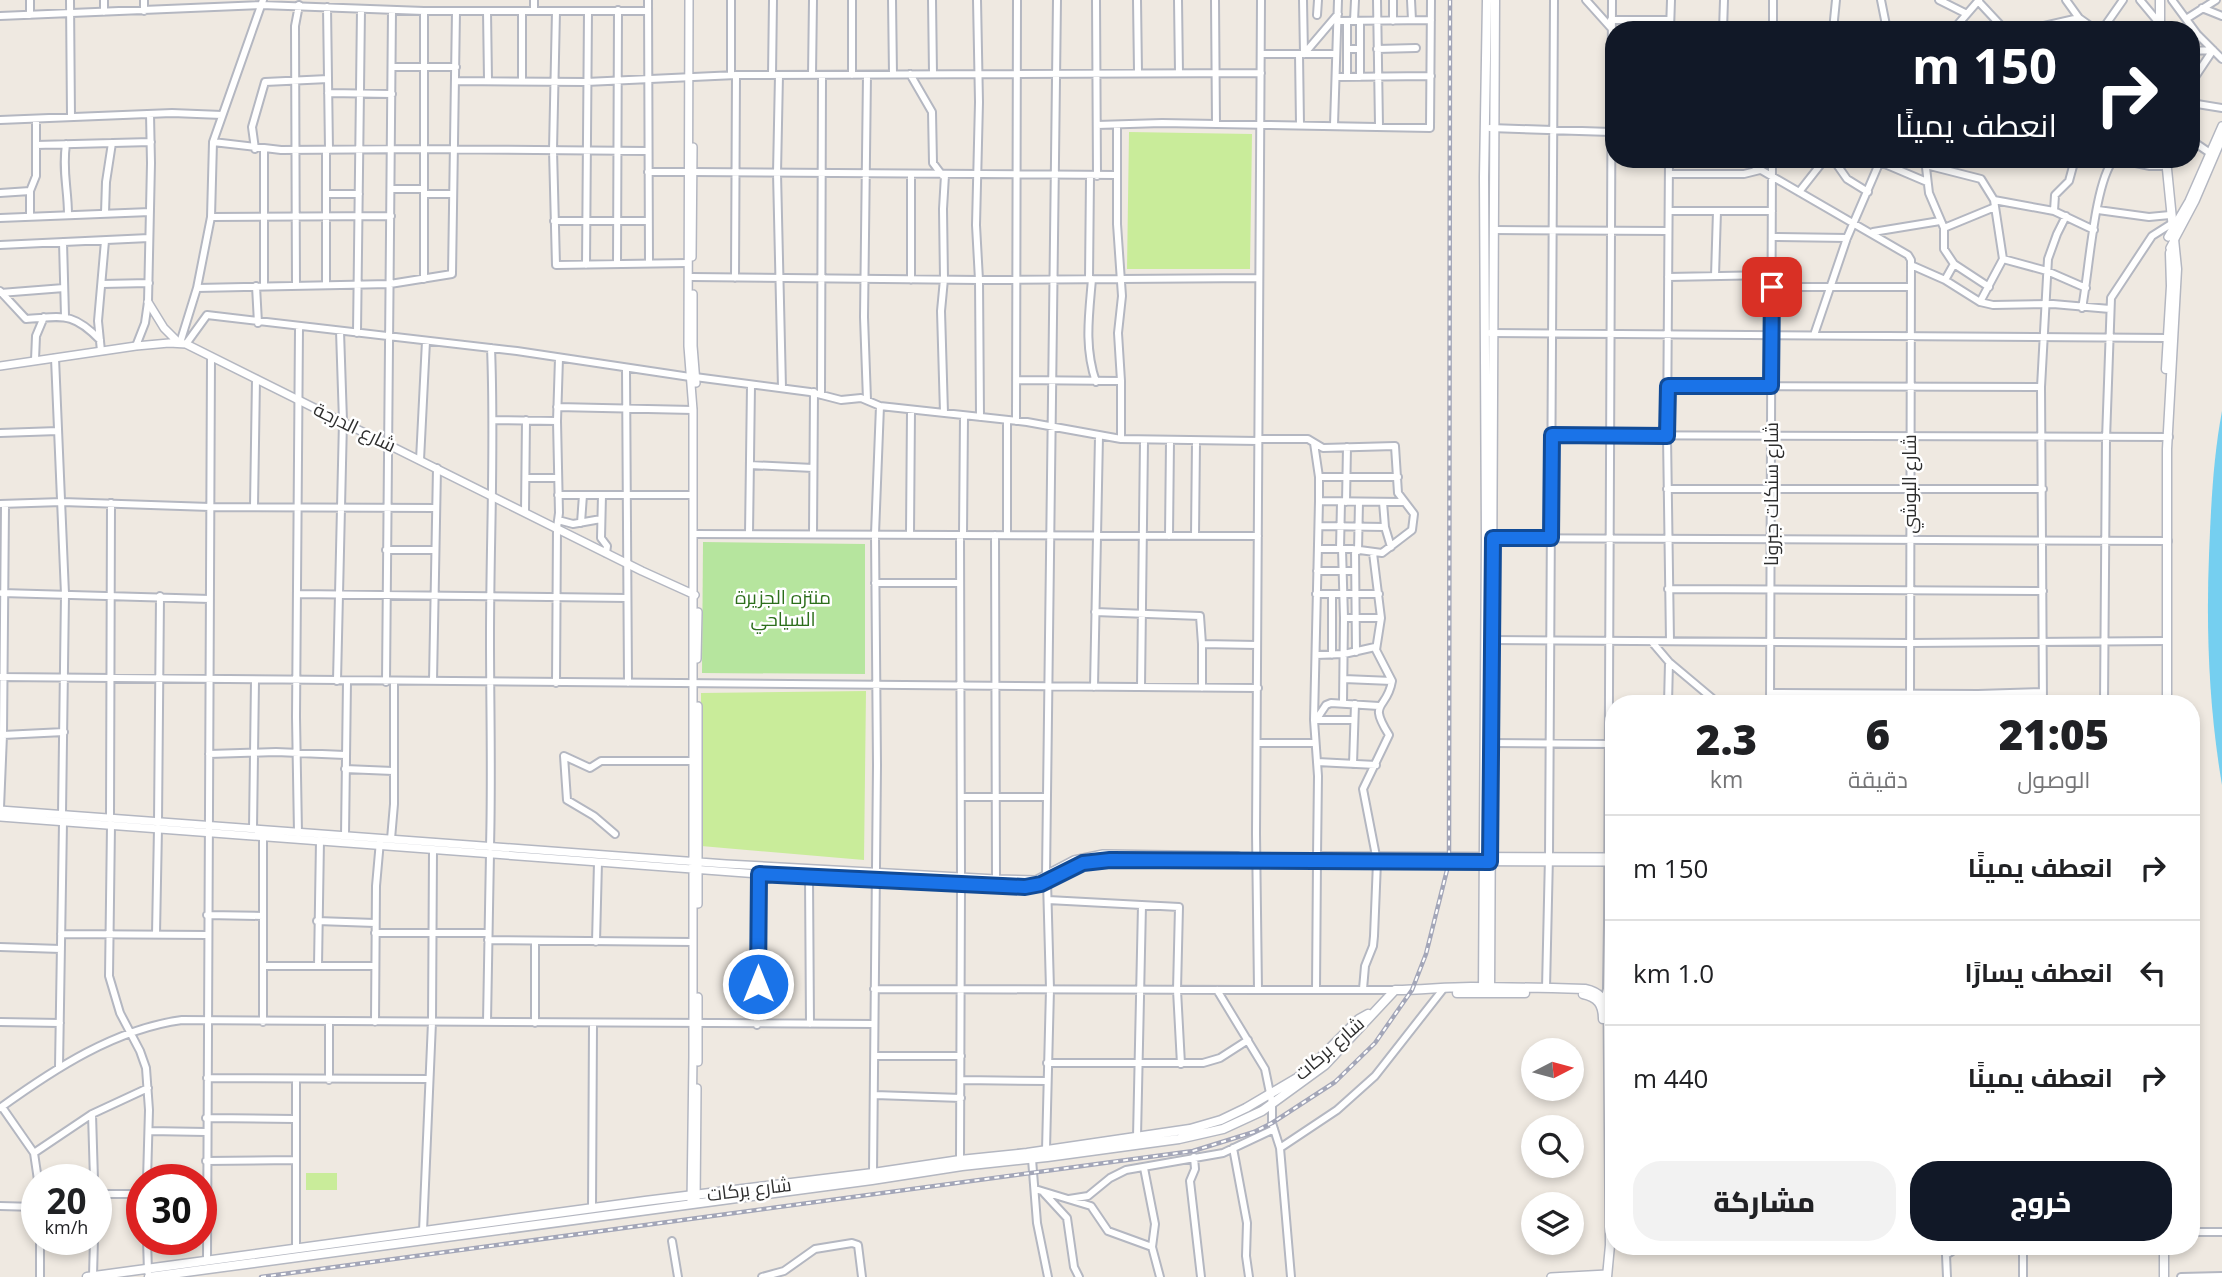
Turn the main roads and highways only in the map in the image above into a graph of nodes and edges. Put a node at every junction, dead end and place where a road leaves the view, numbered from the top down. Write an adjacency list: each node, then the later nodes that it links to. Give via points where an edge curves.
1 (1487, 0): 5 (main road)
2 (1495, 0): 5 (main road)
3 (2163, 0): 4 (main road)
4 (2162, 21)
5 (1489, 129): 9 (main road); 9 (main road, via 1494,230)
6 (2164, 168): 8 (main road)
7 (2182, 214): 8 (main road)
8 (2170, 230): 10 (main road); 10 (main road, via 2176,293)
9 (1490, 333): 12 (main road)
10 (2167, 437): 11 (main road)
11 (2167, 695)
12 (1486, 990): 13 (main road, via 1584,994); 13 (main road, via 1590,990); 15 (main road, شارع بركات, via 1395,990 1325,1065)
13 (1603, 1002): 14 (main road)
14 (1605, 1012)
15 (1271, 1098): 16 (main road, شارع بركات, via 1202,1126 1137,1138); 16 (main road, شارع بركات, via 1244,1120 1209,1133 872,1180)
16 (693, 1199): 19 (main road, شارع بركات); 19 (main road, شارع بركات, via 296,1248)
17 (1608, 1255): 20 (main road)
18 (2164, 1255): 22 (main road)
19 (148, 1274): 21 (main road, شارع بركات)
20 (1607, 1275)
21 (90, 1277)
22 (2164, 1277)

